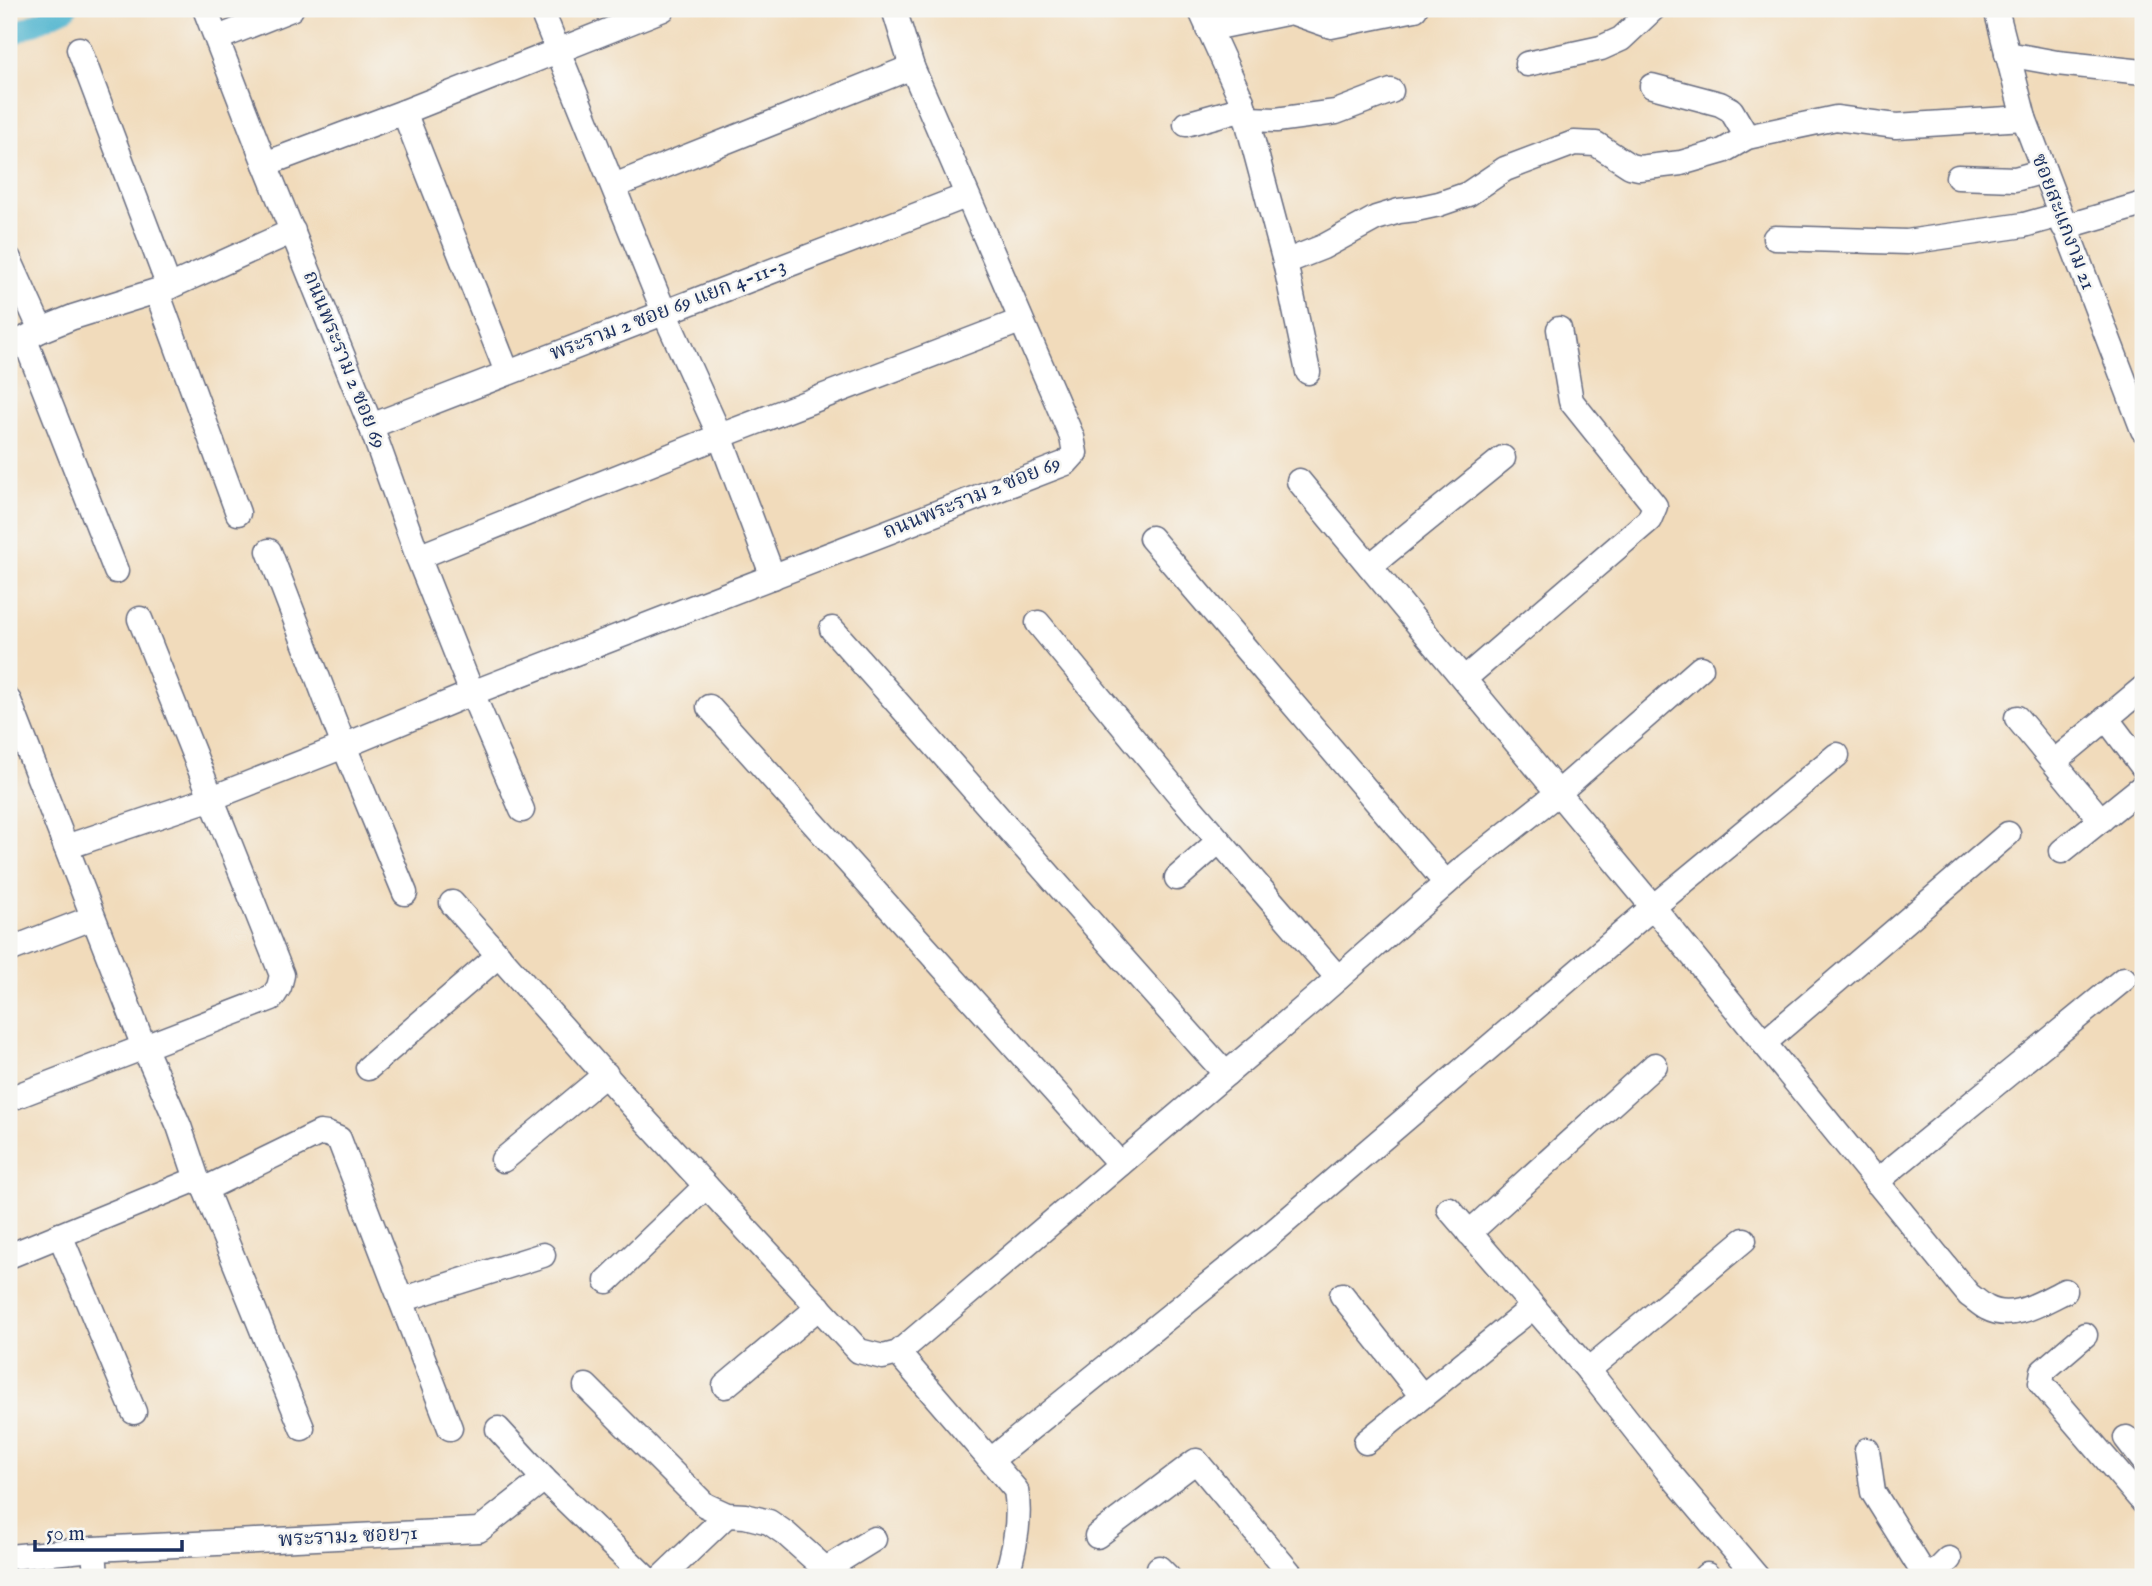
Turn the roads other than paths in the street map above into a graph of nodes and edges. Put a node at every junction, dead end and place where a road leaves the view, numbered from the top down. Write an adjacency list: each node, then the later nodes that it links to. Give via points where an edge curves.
1 (205, 9): 10 (street, ถนนพระราม 2 ซอย 69)
2 (291, 9): 10 (street)
3 (541, 9): 12 (street)
4 (663, 9): 12 (street)
5 (894, 9): 15 (street, ถนนพระราม 2 ซอย 69)
6 (1415, 9): 9 (street, via 1331,26 1291,12)
7 (1996, 9): 13 (street, ซอยสะแกงาม 21)
8 (1653, 14): 14 (street, via 1601,48)
9 (1204, 19): 20 (street)
10 (218, 38): 24 (street, ถนนพระราม 2 ซอย 69)
11 (79, 50): 35 (street)
12 (557, 51): 19 (street); 27 (street)
13 (2007, 54): 16 (street); 21 (street, ซอยสะแกงาม 21)
14 (1527, 64)
15 (912, 67): 27 (street); 28 (street, ถนนพระราม 2 ซอย 69)
16 (2143, 72)
17 (1652, 86): 23 (street, via 1720,104 1731,110)
18 (1391, 91): 20 (street, via 1336,112 1276,120)
19 (404, 112): 24 (street); 40 (street)
20 (1245, 113): 22 (street); 34 (street)
21 (2024, 118): 23 (street, via 1896,126 1836,118); 25 (street, ซอยสะแกงาม 21)
22 (1186, 124)
23 (1746, 137): 34 (street, via 1713,154 1639,168 1596,144 1574,143 1505,169 1468,194 1376,218)
24 (265, 164): 31 (street, ถนนพระราม 2 ซอย 69)
25 (2044, 171): 26 (street, via 2015,179); 30 (street, ซอยสะแกงาม 21)
26 (1958, 177)
27 (614, 186): 36 (street)
28 (966, 196): 36 (street, พระราม 2 ซอย 69 แยก 4-11-3); 37 (street, ถนนพระราม 2 ซอย 69)
29 (2143, 204): 30 (street)
30 (2062, 221): 32 (street, via 1907,242); 43 (street, ซอยสะแกงาม 21)
31 (293, 231): 35 (street); 42 (street, ถนนพระราม 2 ซอย 69)
32 (1775, 238)
33 (9, 259): 39 (street)
34 (1285, 262): 41 (street)
35 (163, 290): 39 (street, via 72,317); 47 (street)
36 (664, 312): 40 (street, พระราม 2 ซอย 69 แยก 4-11-3); 44 (street)
37 (1020, 321): 44 (street); 53 (street, ถนนพระราม 2 ซอย 69, via 1072,437 1075,453 1066,463)
38 (1559, 330): 58 (street, via 1571,401 1655,506 1649,520)
39 (25, 339): 52 (street)
40 (507, 372): 42 (street, พระราม 2 ซอย 69 แยก 4-11-3)
41 (1308, 372)
42 (371, 426): 50 (street, ถนนพระราม 2 ซอย 69)
43 (2143, 430)
44 (720, 436): 50 (street); 53 (street)
45 (1503, 457): 51 (street)
46 (1299, 481): 51 (street)
47 (238, 513)
48 (1152, 538): 79 (street)
49 (270, 551): 65 (street)
50 (418, 557): 60 (street, ถนนพระราม 2 ซอย 69)
51 (1370, 566): 58 (street)
52 (116, 570)
53 (773, 577): 60 (street, ถนนพระราม 2 ซอย 69)
54 (140, 619): 71 (street)
55 (1038, 623): 75 (street)
56 (832, 629): 93 (street)
57 (1701, 668): 70 (street)
58 (1464, 680): 70 (street)
59 (2143, 688): 64 (street)
60 (472, 693): 65 (street); 72 (street)
61 (9, 701): 76 (street)
62 (709, 707): 96 (street)
63 (2017, 718): 67 (street)
64 (2106, 718): 67 (street); 68 (street)
65 (344, 746): 71 (street); 80 (street)
66 (1837, 755): 82 (street)
67 (2054, 762): 73 (street)
68 (2143, 767)
69 (2143, 786): 73 (street)
70 (1558, 793): 79 (street); 82 (street)
71 (212, 798): 76 (street); 89 (street, via 282,982 272,998)
72 (522, 810)
73 (2101, 820): 77 (street)
74 (2008, 834): 88 (street)
75 (1219, 841): 78 (street); 86 (street)
76 (66, 847): 83 (street)
77 (2062, 851)
78 (1177, 878)
79 (1446, 883): 86 (street)
80 (405, 894)
81 (452, 903): 85 (street)
82 (1653, 907): 88 (street); 125 (street, via 1271,1234)
83 (92, 918): 84 (street); 89 (street)
84 (9, 950)
85 (499, 955): 91 (street); 92 (street)
86 (1338, 978): 93 (street)
87 (2124, 979): 97 (street)
88 (1764, 1043): 97 (street)
89 (144, 1047): 94 (street); 98 (street)
90 (1656, 1065): 101 (street)
91 (368, 1068)
92 (606, 1074): 95 (street); 99 (street)
93 (1226, 1074): 96 (street)
94 (9, 1098)
95 (503, 1160)
96 (1120, 1164): 113 (street)
97 (1876, 1182): 107 (street, via 1969,1295 1988,1309 2019,1312)
98 (201, 1184): 102 (street); 109 (street, via 320,1133 339,1139); 119 (street)
99 (706, 1186): 106 (street); 110 (street)
100 (1449, 1209): 101 (street)
101 (1469, 1233): 111 (street)
102 (60, 1234): 105 (street); 118 (street)
103 (1744, 1240): 114 (street)
104 (544, 1255): 109 (street)
105 (9, 1256)
106 (607, 1281)
107 (2065, 1291)
108 (1342, 1295): 117 (street)
109 (401, 1300): 120 (street)
110 (819, 1307): 113 (street, via 859,1351 883,1357); 116 (street)
111 (1533, 1307): 114 (street); 117 (street)
112 (2085, 1335): 128 (street, via 2043,1371 2041,1383)
113 (898, 1353): 125 (street)
114 (1588, 1370): 140 (street)
115 (586, 1386): 129 (street, via 705,1505)
116 (725, 1386)
117 (1422, 1396): 123 (street)
118 (134, 1412)
119 (302, 1428)
120 (450, 1428)
121 (498, 1429): 127 (street)
122 (2126, 1438): 126 (street)
123 (1366, 1442)
124 (1867, 1450): 141 (street, via 1873,1492)
125 (991, 1460): 138 (street, via 1016,1490 1019,1508)
126 (2143, 1460)
127 (544, 1479): 132 (street, พระราม2 ซอย71, via 480,1530); 136 (street)
128 (2143, 1502)
129 (727, 1515): 131 (street, via 769,1522 821,1566 829,1567); 137 (street)
130 (1097, 1536): 139 (street, via 1196,1461)
131 (874, 1539)
132 (94, 1549): 133 (street, พระราม2 ซอย71); 135 (street)
133 (9, 1557)
134 (1949, 1559): 141 (street)
135 (96, 1577)
136 (645, 1577)
137 (662, 1577)
138 (1006, 1577)
139 (1293, 1577)
140 (1757, 1577)
141 (1928, 1577)

